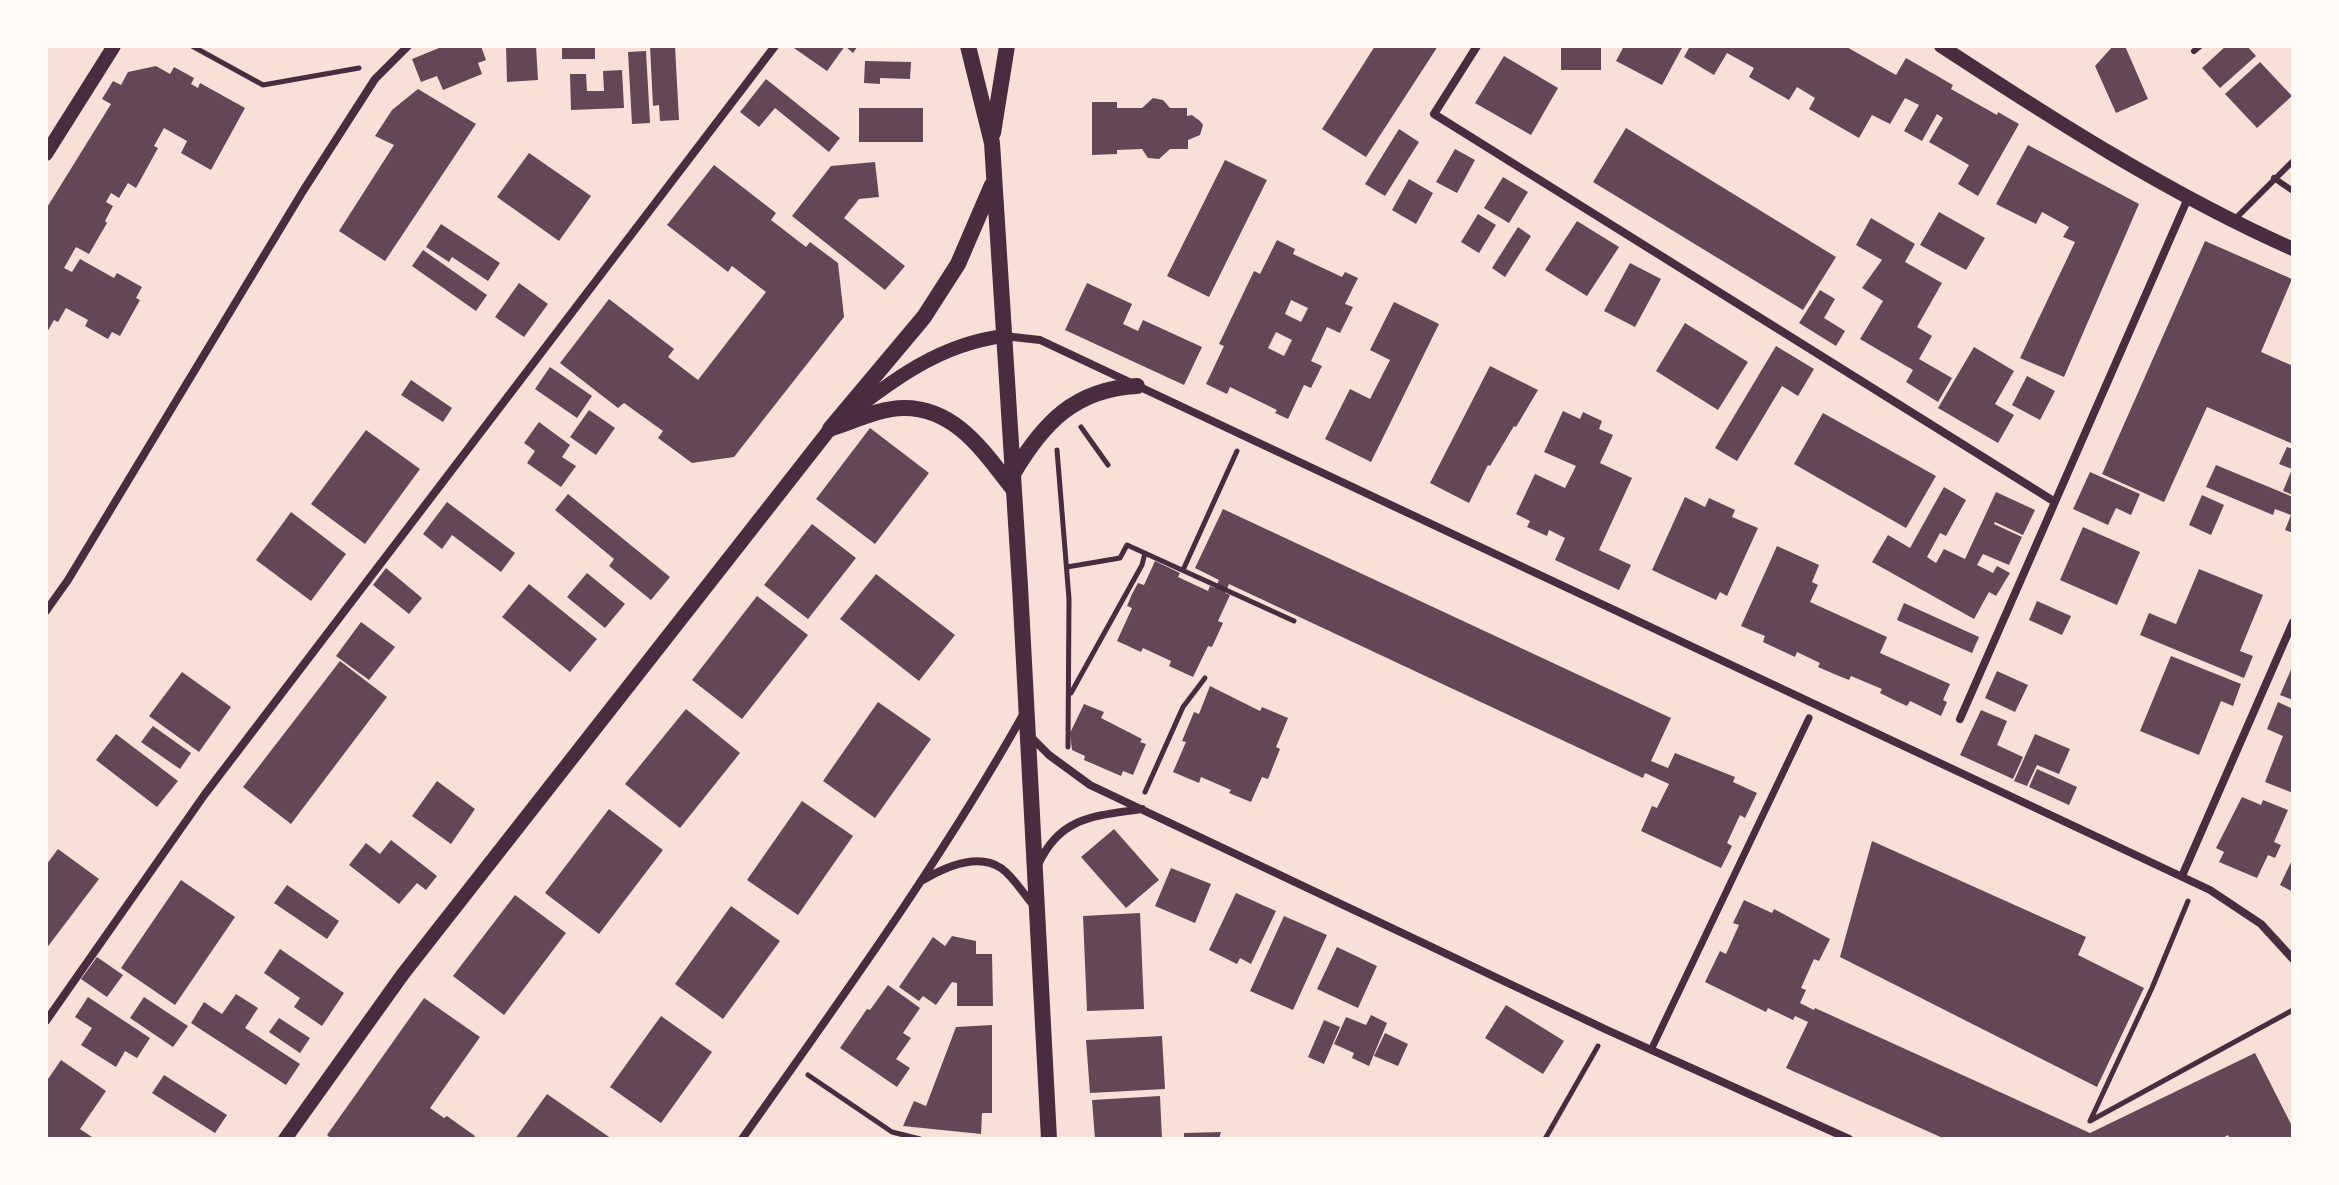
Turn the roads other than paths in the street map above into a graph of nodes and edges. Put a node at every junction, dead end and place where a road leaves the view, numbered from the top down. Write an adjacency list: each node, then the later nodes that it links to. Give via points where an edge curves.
1 (114, 46): 9 (street)
2 (408, 46): 22 (street, via 375,79 303,191)
3 (775, 46): 34 (street, via 213,782)
4 (968, 46): 8 (main road)
5 (1007, 46): 8 (main road)
6 (1477, 46): 21 (street, via 1434,114)
7 (1941, 46): 14 (street)
8 (992, 143): 12 (main road)
9 (46, 154)
10 (2293, 161): 11 (lane)
11 (2274, 178): 13 (lane); 15 (lane)
12 (994, 180): 17 (main road); 19 (main road, via 958,264 924,317)
13 (2293, 191)
14 (2188, 198): 15 (street); 21 (street)
15 (2232, 222): 16 (street)
16 (2293, 249)
17 (1004, 336): 18 (street, via 1040,340); 19 (street, via 963,344 930,358); 20 (main road)
18 (1137, 386): 20 (main road, via 1101,390 1055,419 1036,440); 30 (street)
19 (830, 429): 20 (main road, via 903,408 935,414 960,427); 36 (street, via 412,962)
20 (1014, 482): 24 (main road)
21 (2055, 502): 26 (street)
22 (46, 611)
23 (2293, 622): 30 (street)
24 (1026, 708): 27 (main road); 31 (street)
25 (1809, 718): 35 (street)
26 (1960, 719)
27 (1028, 734): 28 (street, via 1090,785); 29 (main road)
28 (1142, 804): 29 (street, via 1065,827); 35 (street)
29 (1035, 872): 32 (main road)
30 (2182, 876): 33 (street, via 2235,904)
31 (922, 880): 32 (street, via 960,864 991,863); 37 (street)
32 (1036, 908): 38 (main road)
33 (2291, 952)
34 (46, 1021)
35 (1651, 1050): 39 (street)
36 (285, 1139)
37 (742, 1139)
38 (1049, 1139)
39 (1849, 1139)

